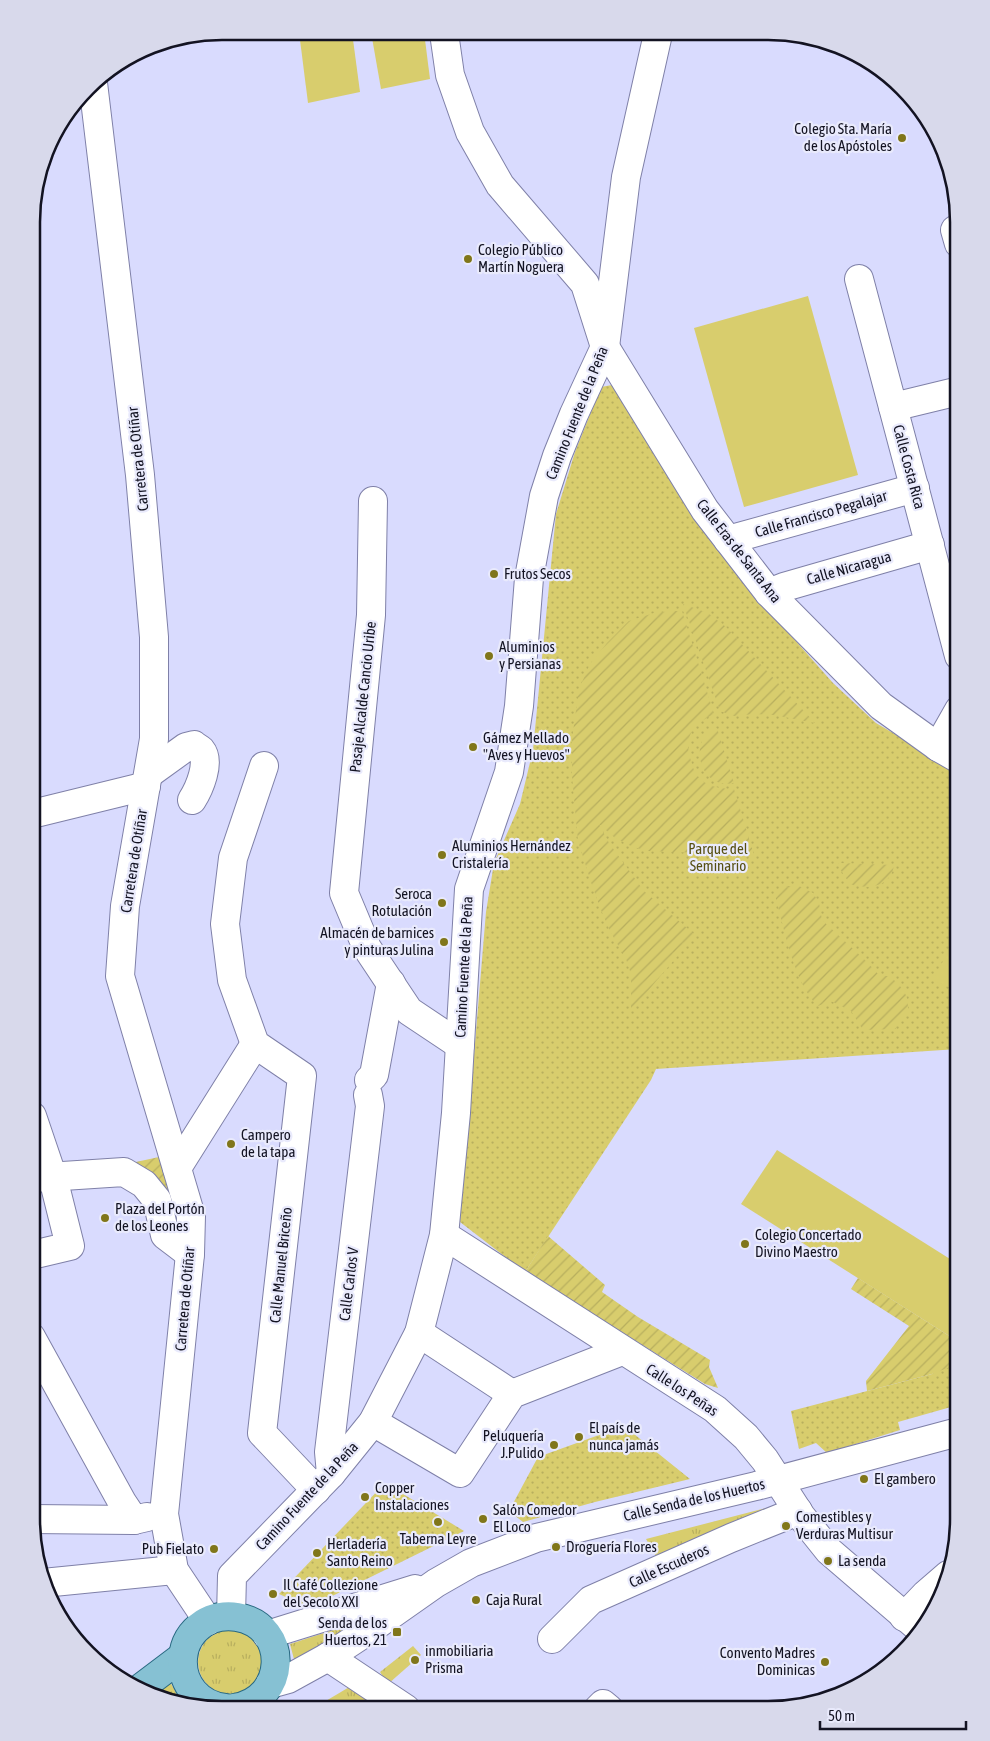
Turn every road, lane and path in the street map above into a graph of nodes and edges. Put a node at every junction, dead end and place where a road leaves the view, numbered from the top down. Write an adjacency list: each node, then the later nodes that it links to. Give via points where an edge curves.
1 (445, 40): 5 (street, Calle Eras de Santa Ana, via 450,75 470,132 500,184 585,284)
2 (657, 40): 5 (street, Camino Fuente de la Peña, via 626,177)
3 (94, 92): 16 (street, Carretera de Otíñar, via 140,475 152,618 154,739)
4 (859, 279): 7 (street, Calle Costa Rica)
5 (605, 347): 10 (street, Calle Eras de Santa Ana, via 705,510); 21 (street, Camino Fuente de la Peña, via 577,406 544,496 529,578 519,706 509,772 469,889)
6 (950, 393): 7 (street)
7 (893, 407): 8 (street, Calle Costa Rica)
8 (915, 488): 10 (street, Calle Francisco Pegalajar); 11 (street, Calle Costa Rica)
9 (373, 501): 19 (street, Pasaje Alcalde Cancio Uribe, via 372,615 344,893 367,948)
10 (728, 540): 12 (street, Calle Eras de Santa Ana)
11 (930, 545): 12 (street, Calle Nicaragua); 13 (street, Calle Costa Rica)
12 (769, 593): 14 (street, Calle Eras de Santa Ana, via 880,706)
13 (950, 622)
14 (948, 753)
15 (264, 766): 20 (street, via 233,858 225,924 232,980)
16 (148, 780): 17 (street, via 186,747 194,746 204,757 204,772); 18 (street); 23 (street, Carretera de Otíñar, via 125,906 120,976)
17 (192, 800)
18 (40, 812)
19 (390, 983): 21 (street, via 410,1012); 35 (street, Calle Carlos V, via 374,1076 368,1087 370,1106)
20 (256, 1044): 23 (street); 35 (street, Calle Manuel Briceño, via 302,1076 262,1433)
21 (460, 1045): 25 (street, Camino Fuente de la Peña)
22 (40, 1166): 24 (street)
23 (177, 1168): 27 (street, Carretera de Otíñar, via 191,1216)
24 (42, 1178): 26 (street, via 70,1246); 27 (street, via 124,1172 144,1184 157,1200 166,1235)
25 (444, 1235): 28 (street, Camino Fuente de la Peña); 29 (street, Calle los Peñas)
26 (40, 1253)
27 (190, 1254): 37 (street, Carretera de Otíñar)
28 (419, 1333): 31 (street); 32 (street, Camino Fuente de la Peña)
29 (622, 1351): 31 (street); 34 (street, Calle los Peñas, via 715,1409 746,1437)
30 (40, 1353): 39 (street)
31 (512, 1394): 32 (street, via 460,1473)
32 (373, 1422): 35 (street, Camino Fuente de la Peña)
33 (950, 1434): 34 (street, Calle Senda de los Huertos)
34 (777, 1480): 36 (street, Calle los Peñas); 42 (street, Calle Senda de los Huertos, via 536,1538 471,1563)
35 (323, 1482): 44 (street, Camino Fuente de la Peña, via 232,1576)
36 (798, 1511): 45 (street, Calle los Peñas, via 829,1551); 47 (street, Calle Escuderos, via 592,1600)
37 (164, 1514): 39 (street); 40 (street, Carretera de Otíñar)
38 (40, 1519): 39 (street)
39 (134, 1520)
40 (174, 1570): 41 (street); 44 (street, Carretera de Otíñar)
41 (52, 1582)
42 (436, 1583): 46 (street, Calle Senda de los Huertos); 49 (street, Calle Senda de los Huertos)
43 (938, 1584): 45 (street, via 926,1594)
44 (220, 1618): 46 (main road, via 252,1621); 48 (main road, via 191,1635)
45 (913, 1624)
46 (267, 1635): 51 (main road, via 276,1654)
47 (552, 1639)
48 (183, 1656): 50 (main road); 52 (main road, via 190,1688)
49 (328, 1657): 51 (street, Calle Senda de los Huertos, via 288,1679); 54 (street)
50 (146, 1684)
51 (270, 1684): 53 (main road)
52 (202, 1700)
53 (255, 1701)
54 (394, 1701)

